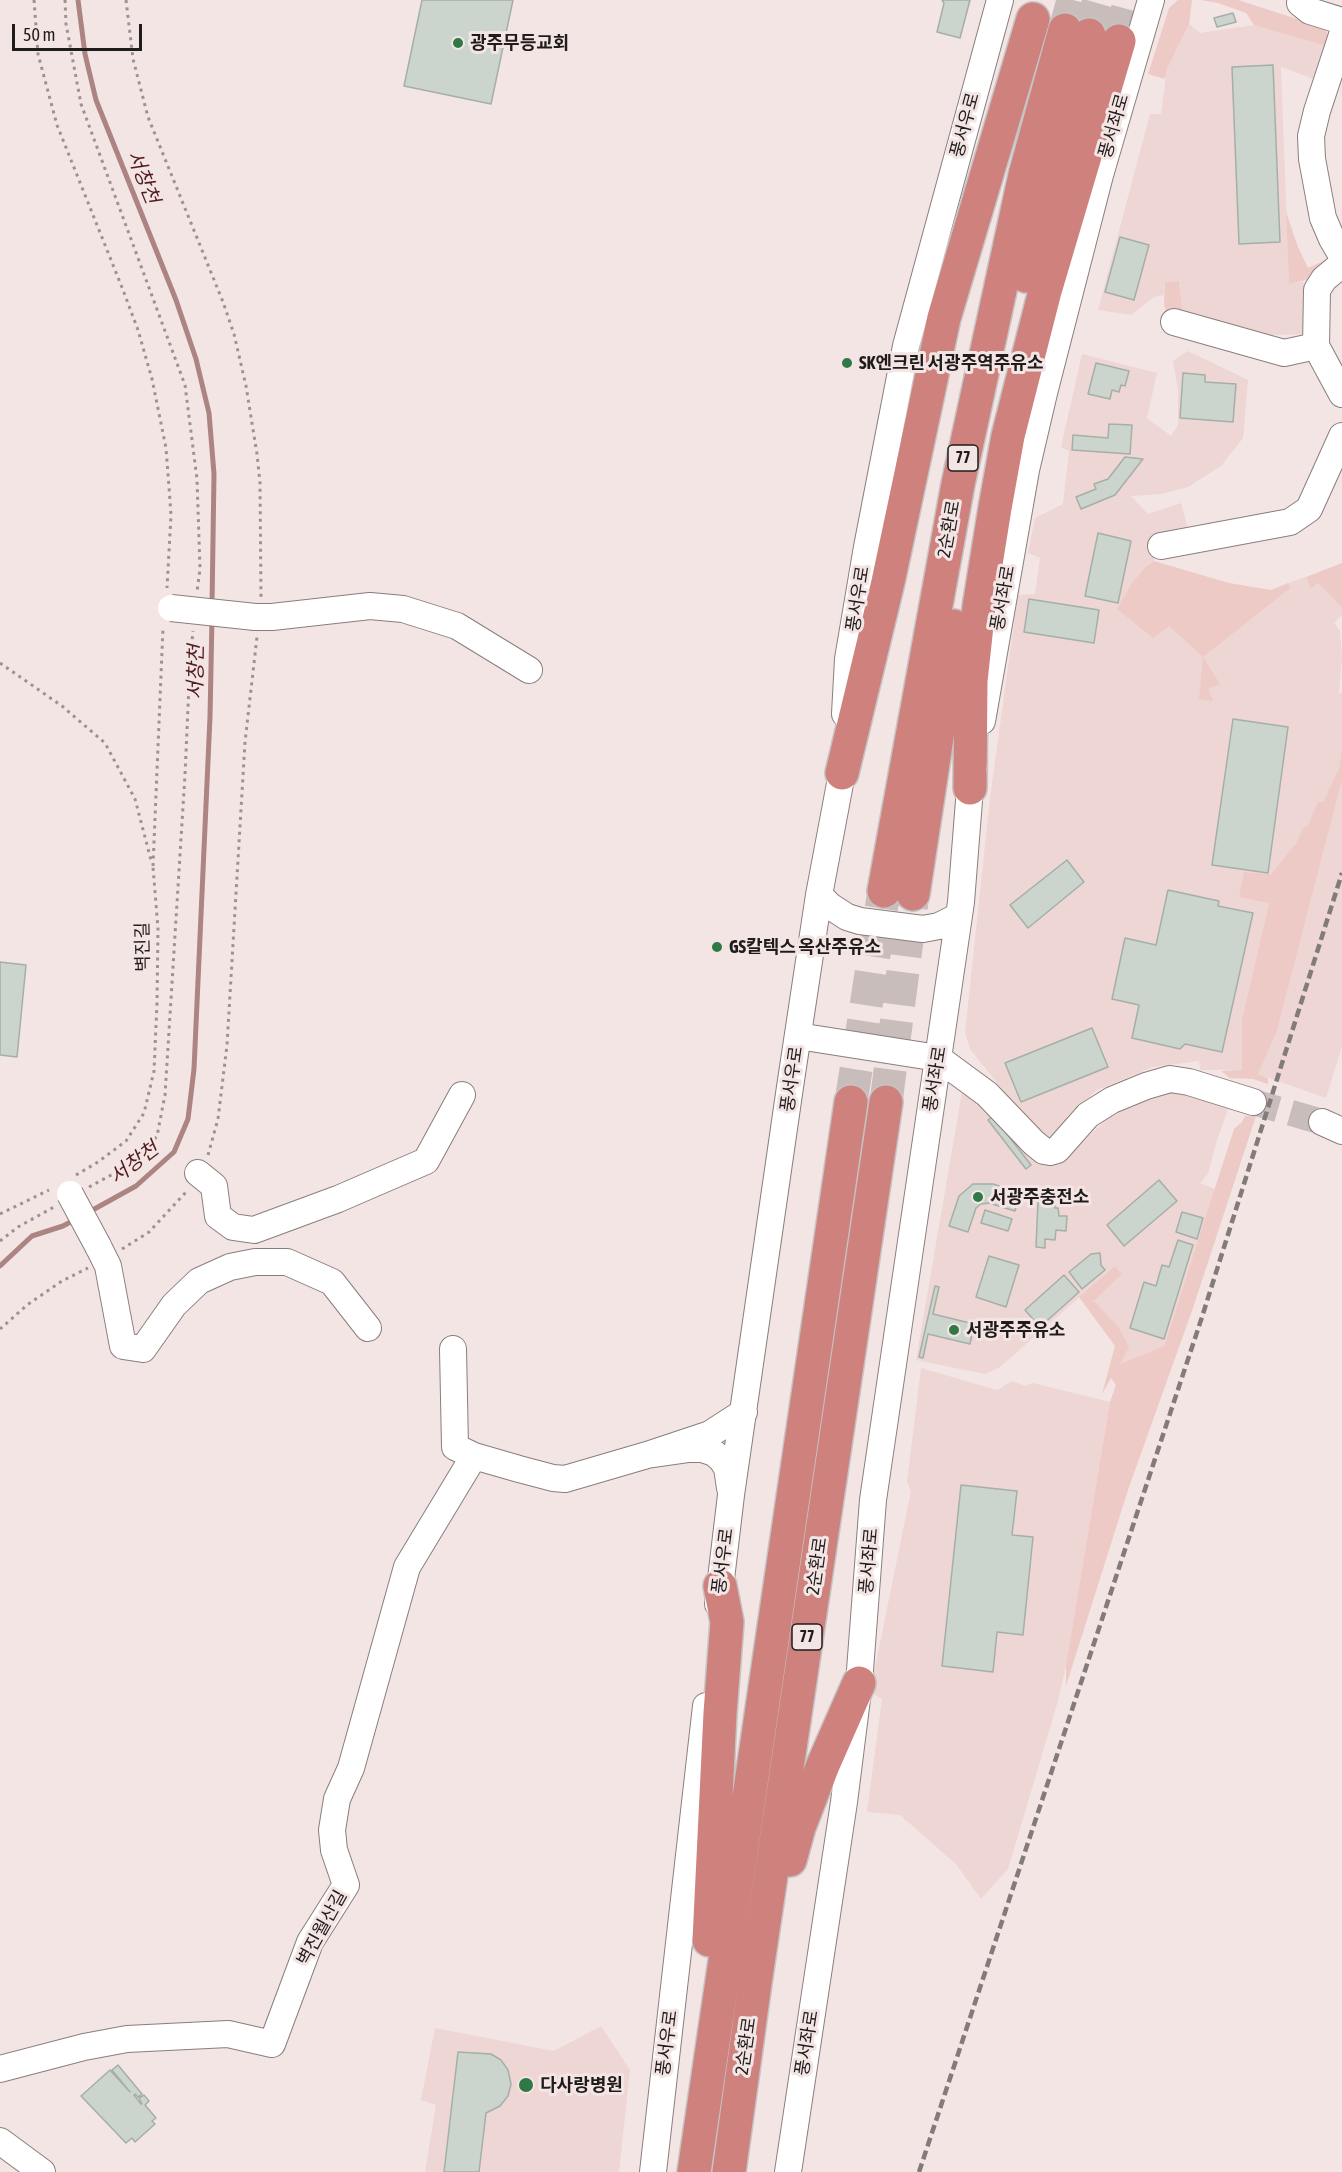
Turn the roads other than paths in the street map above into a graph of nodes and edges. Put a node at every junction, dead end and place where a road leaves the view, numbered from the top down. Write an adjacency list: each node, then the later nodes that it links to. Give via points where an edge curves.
1 (999, 0): 18 (street, 풍서우로, via 906,346 849,659)
2 (1134, 0): 7 (street, via 1140,6)
3 (1151, 0): 7 (street)
4 (1302, 1): 6 (street, via 1310,11)
5 (1033, 19): 18 (highway, via 944,318 888,582)
6 (1342, 21)
7 (1104, 33): 19 (highway, via 994,508 971,681); 20 (highway, 2순환로 / 77, via 1025,175 958,484)
8 (1342, 35): 9 (street, via 1311,136 1323,218)
9 (1342, 256)
10 (1342, 264): 12 (street, via 1317,290)
11 (1174, 322): 12 (street, via 1284,353)
12 (1316, 346): 13 (street)
13 (1342, 394)
14 (1342, 436): 15 (street, via 1310,509 1290,522)
15 (1161, 546)
16 (168, 608): 17 (street, bridge, via 258,617 370,606 403,609 457,626)
17 (529, 670)
18 (842, 773): 21 (street, 풍서우로)
19 (970, 788): 22 (street, 풍서좌로)
20 (899, 892)
21 (819, 895): 22 (street, via 847,917 860,921 923,929); 23 (street, 풍서우로)
22 (959, 916): 24 (street, 풍서좌로)
23 (798, 1036): 24 (street); 33 (street, 풍서우로)
24 (938, 1058): 28 (street, via 987,1094 1034,1143 1050,1152 1057,1150 1088,1115 1112,1100 1170,1079); 38 (street, 풍서좌로, via 873,1500)
25 (462, 1095): 29 (street, via 426,1161 254,1230 233,1227 218,1216 214,1186)
26 (851, 1102): 41 (highway, 2순환로 / 77)
27 (886, 1102): 39 (highway, 2순환로 / 77)
28 (1253, 1102)
29 (198, 1173)
30 (69, 1193): 31 (street, bridge, via 108,1266 123,1346 143,1349 174,1305 199,1281 230,1267 255,1262 287,1263 332,1282)
31 (368, 1328)
32 (453, 1349): 35 (street, via 455,1447)
33 (744, 1412): 34 (street, via 710,1434); 36 (street, 풍서우로)
34 (647, 1455): 35 (street, via 565,1479); 36 (street, via 689,1449 714,1453 727,1468)
35 (474, 1456): 40 (street, 벽진월산길, via 407,1566 351,1767 337,1799 332,1830 334,1850 346,1885 310,1942 272,2044 228,2034 127,2039)
36 (731, 1495): 37 (street, 풍서우로)
37 (720, 1586): 41 (highway, via 727,1622); 44 (street, 풍서우로)
38 (859, 1683): 39 (highway, via 799,1827); 47 (street, 풍서좌로)
39 (755, 1983): 46 (highway, 2순환로 / 77)
40 (0, 2069)
41 (700, 2131): 45 (highway, 2순환로 / 77)
42 (0, 2141): 43 (street)
43 (42, 2172)
44 (653, 2172)
45 (694, 2172)
46 (729, 2172)
47 (788, 2172)

